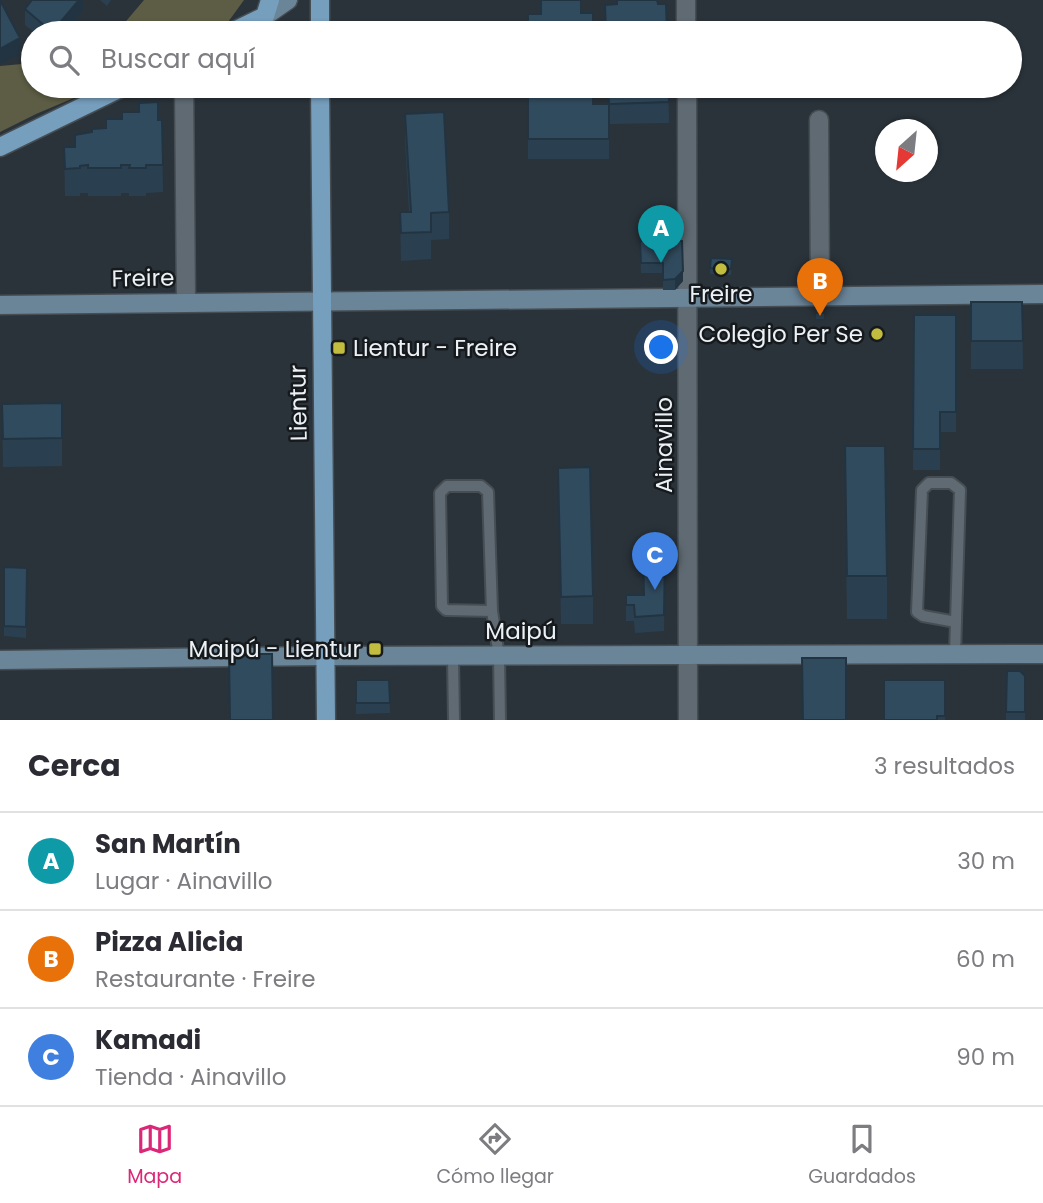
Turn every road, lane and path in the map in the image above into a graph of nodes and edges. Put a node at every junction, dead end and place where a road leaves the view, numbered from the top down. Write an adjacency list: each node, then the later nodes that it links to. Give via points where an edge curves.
1 (288, 0): 4 (main road)
2 (320, 0): 6 (main road)
3 (686, 0): 7 (street)
4 (267, 8): 5 (main road)
5 (248, 21)
6 (320, 21)
7 (686, 21)
8 (100, 98): 13 (main road)
9 (184, 98): 18 (street)
10 (320, 98): 17 (main road, Lientur)
11 (687, 98): 16 (street, Ainavillo)
12 (818, 120): 15 (street)
13 (0, 147)
14 (1043, 294): 15 (main road, Freire)
15 (820, 296): 16 (main road, Freire)
16 (688, 297): 17 (main road, Freire); 24 (street, Ainavillo)
17 (321, 300): 18 (main road, Freire); 25 (main road, Lientur)
18 (186, 302): 19 (main road, Freire)
19 (0, 305)
20 (492, 611): 20 (lane, via 488,492 481,485 447,486 440,493 442,606 446,610); 27 (lane)
21 (956, 622): 21 (lane, via 960,490 951,483 929,483 922,490 917,612); 22 (lane)
22 (955, 654): 23 (main road, Maipú); 24 (main road, Maipú)
23 (1043, 654)
24 (689, 655): 27 (main road, Maipú); 32 (street, Ainavillo)
25 (325, 656): 26 (main road, Maipú); 28 (main road, Maipú); 29 (main road, Lientur)
26 (453, 656): 27 (main road, Maipú); 30 (lane)
27 (499, 656): 31 (lane)
28 (0, 660)
29 (326, 720)
30 (454, 720)
31 (500, 720)
32 (688, 720)

